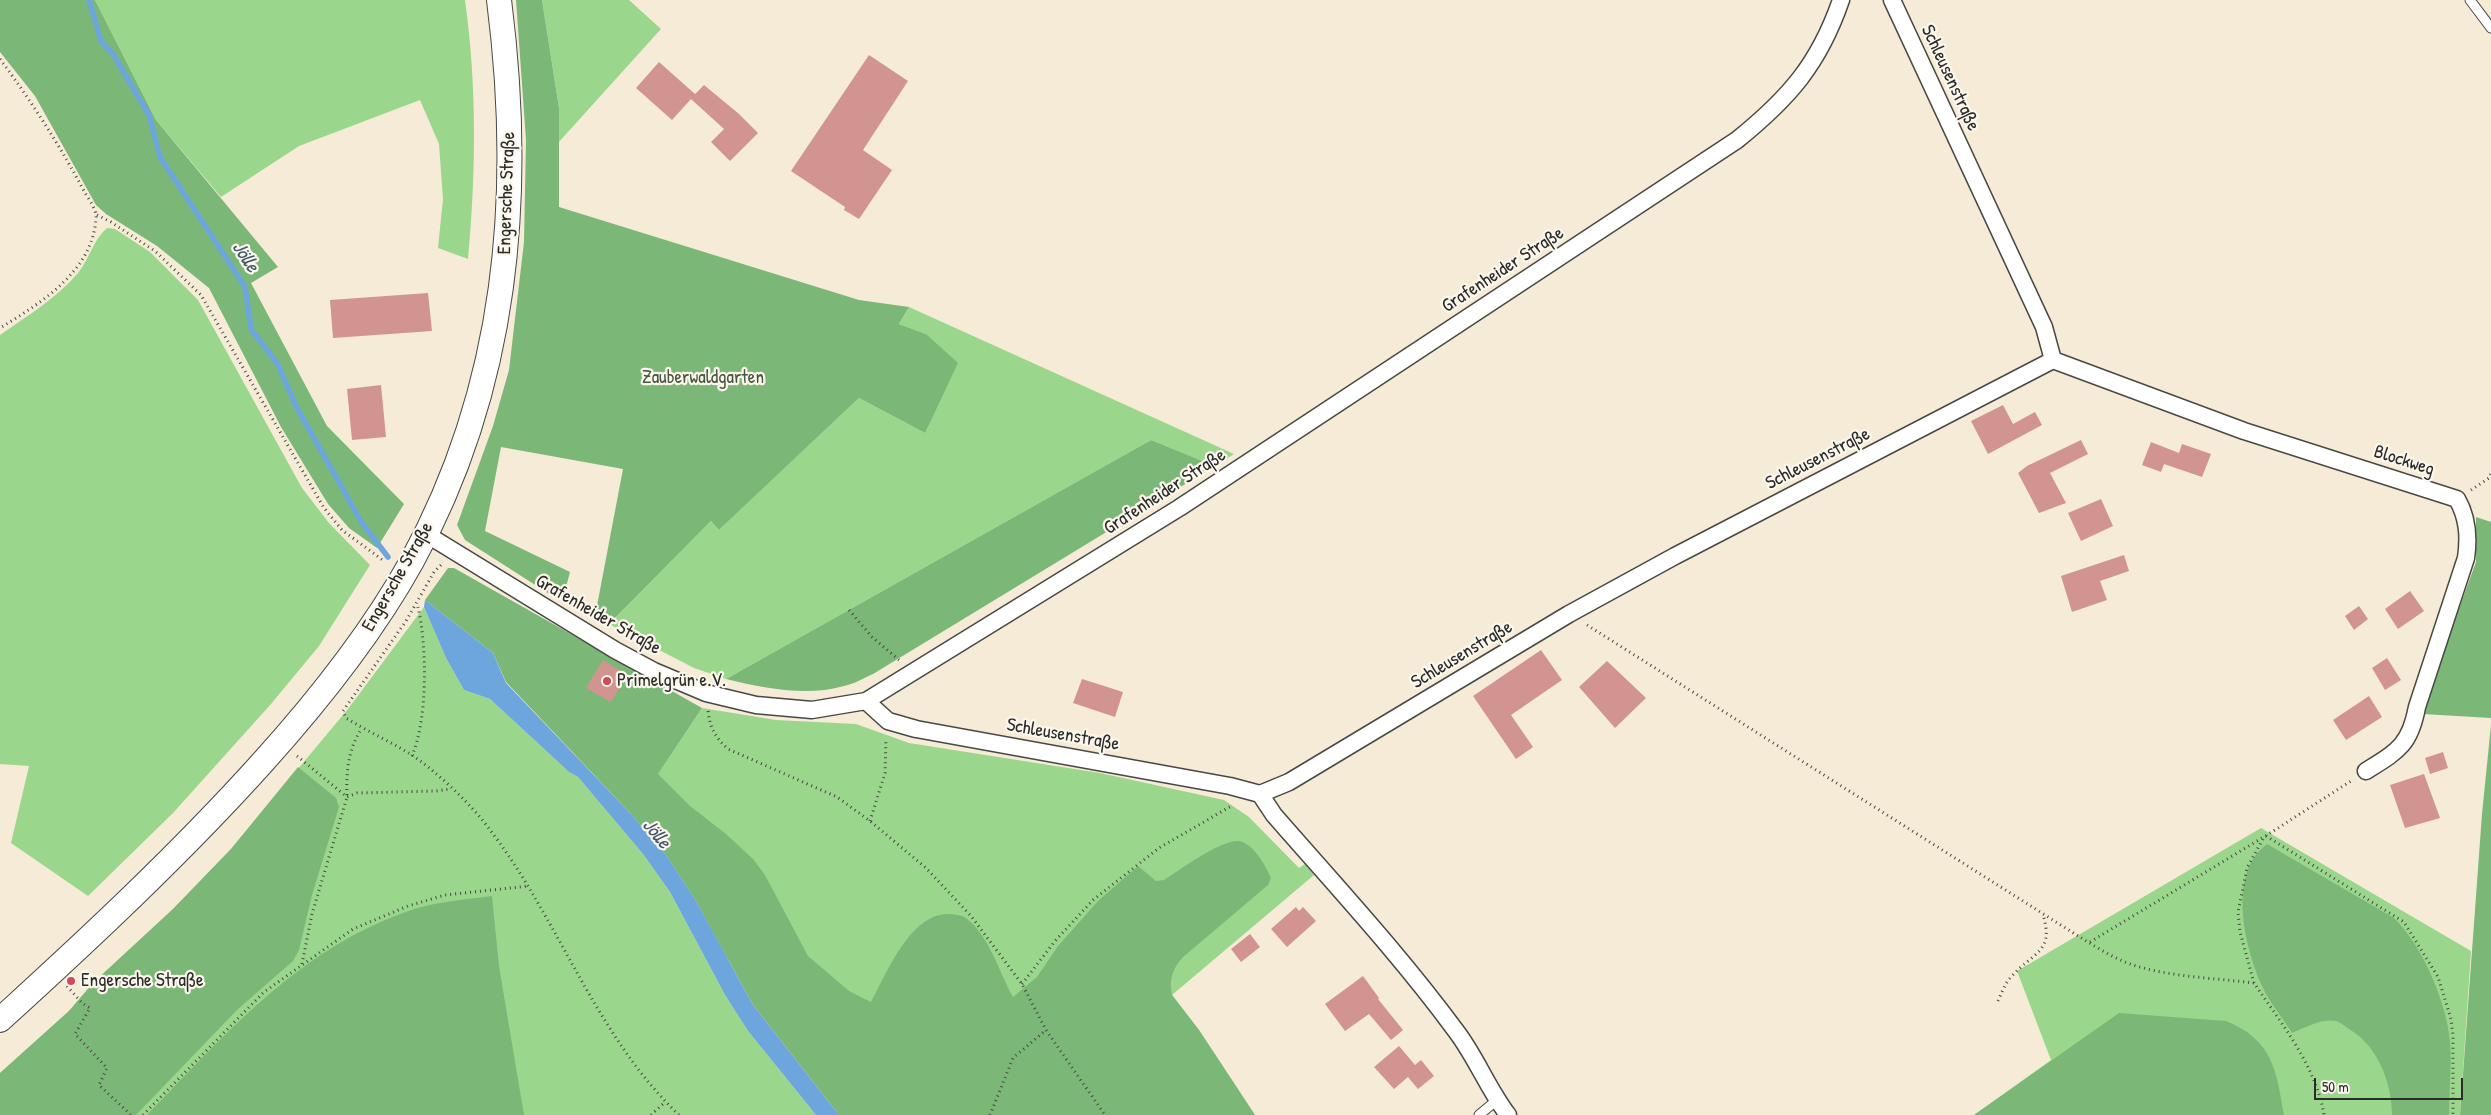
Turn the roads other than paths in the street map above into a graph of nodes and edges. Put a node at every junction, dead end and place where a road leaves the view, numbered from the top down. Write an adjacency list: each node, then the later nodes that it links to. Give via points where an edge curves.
1 (499, 0): 7 (main road, Engersche Straße, via 510,132 508,238 496,326 468,430)
2 (1841, 0): 8 (street, Grafenheider Straße, via 1822,42 1797,84 1737,140 1179,508)
3 (1892, 0): 6 (street, Schleusenstraße, via 2044,327)
4 (2470, 0): 5 (lane)
5 (2491, 28)
6 (2053, 360): 9 (street, Blockweg, via 2244,431 2457,499 2468,537 2466,558 2417,706 2414,724 2404,744); 10 (street, Schleusenstraße, via 1684,551 1569,614 1290,782)
7 (426, 534): 8 (street, Grafenheider Straße, via 615,650 706,693 756,705 812,710); 11 (main road, Engersche Straße, via 392,594 348,660 280,743 167,863)
8 (866, 701): 10 (street, Schleusenstraße, via 888,721 916,729 1210,782)
9 (2366, 771)
10 (1260, 794): 12 (street, via 1274,815 1386,943 1457,1033)
11 (0, 1020)
12 (1497, 1100): 13 (lane); 14 (street)
13 (1479, 1115)
14 (1508, 1115)

